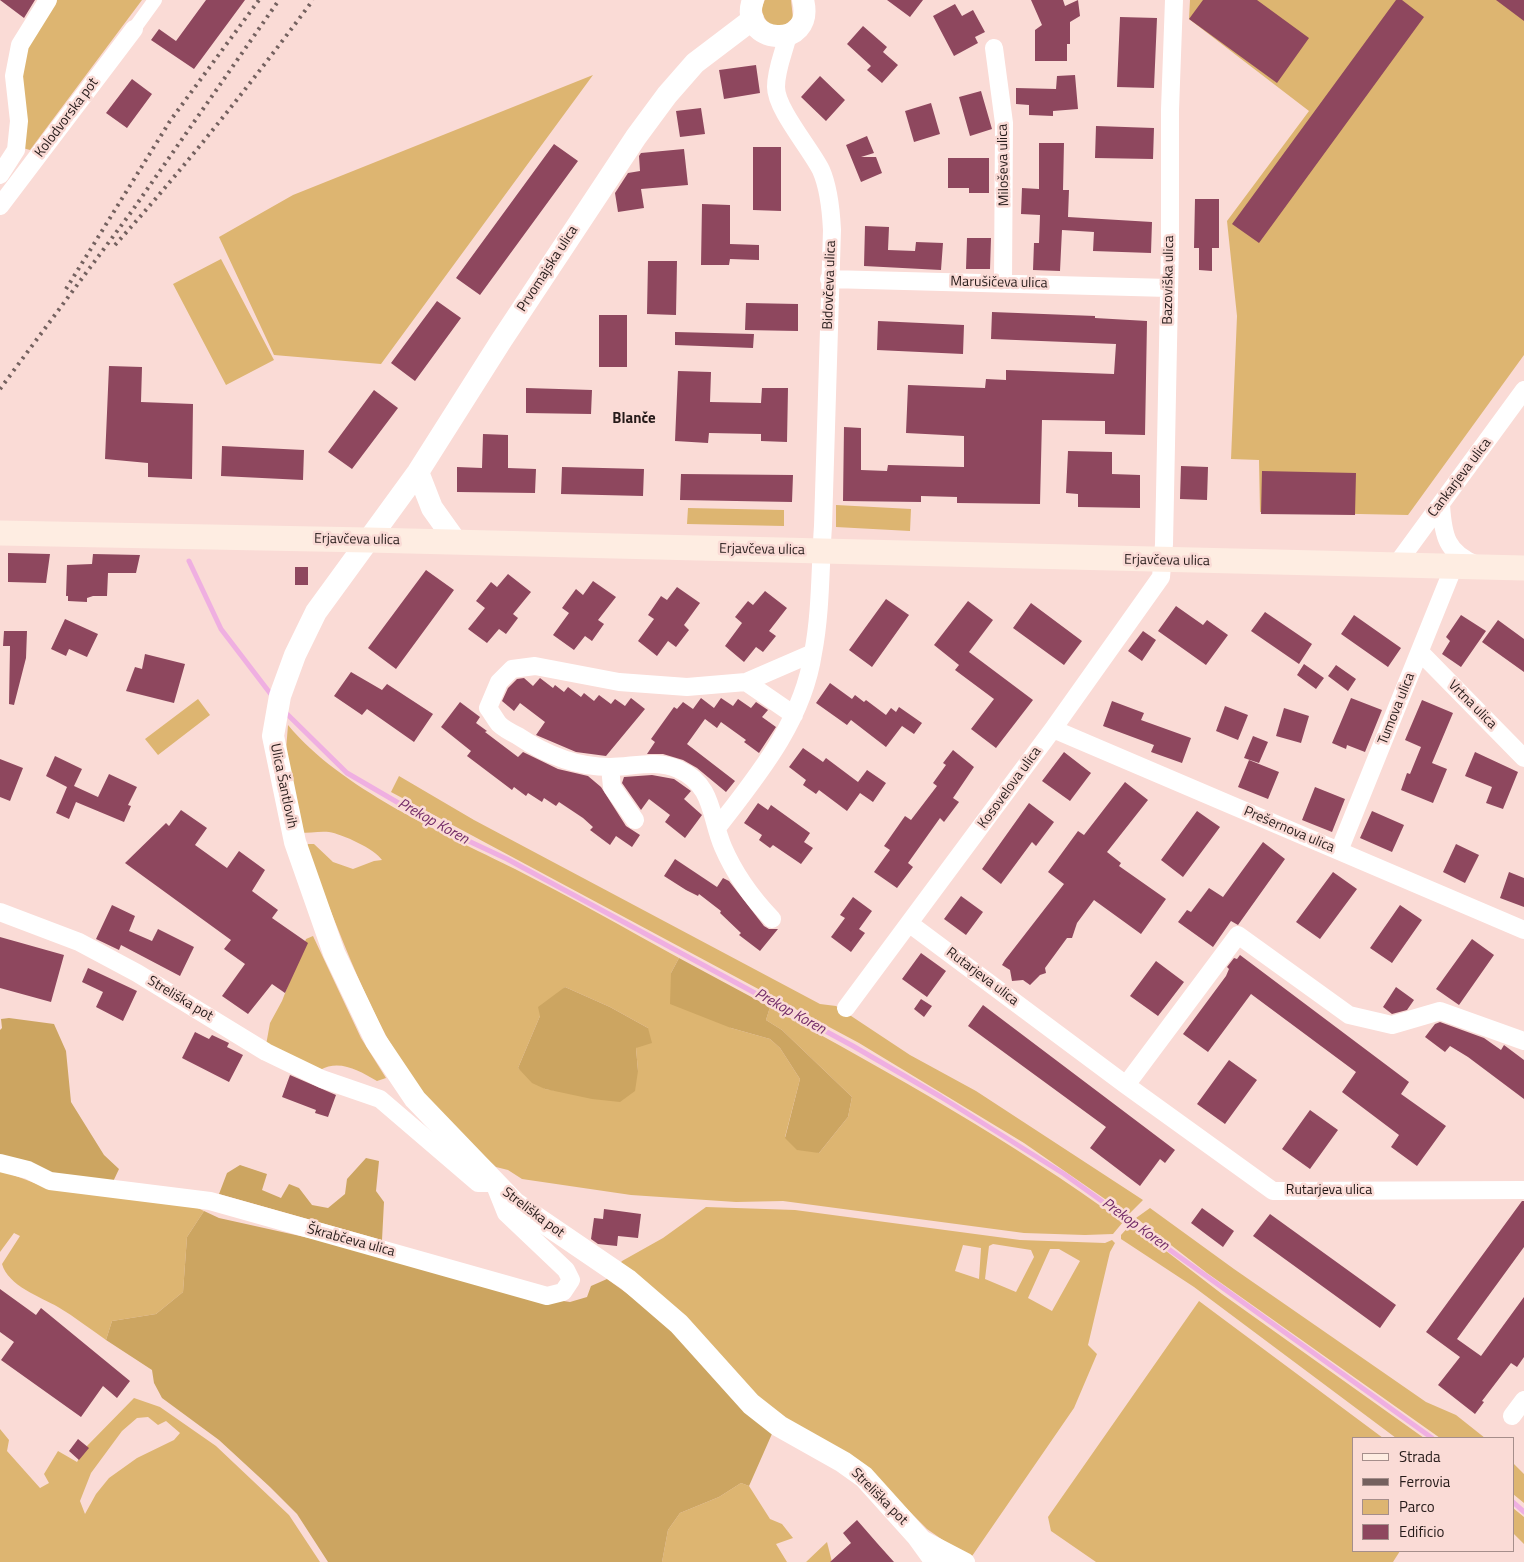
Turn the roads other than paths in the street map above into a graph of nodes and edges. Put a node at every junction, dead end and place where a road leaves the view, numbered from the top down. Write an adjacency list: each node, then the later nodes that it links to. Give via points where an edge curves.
1 (48, 0): 9 (street, via 20,45 14,76 19,121 16,150)
2 (154, 0): 6 (street)
3 (804, 0): 7 (street, via 801,24)
4 (1174, 0): 13 (street, Bazoviška ulica)
5 (753, 10): 7 (street, Prvomajska ulica, via 763,33); 15 (street, Prvomajska ulica, via 695,64 636,137)
6 (134, 29): 10 (street, Kolodvorska pot)
7 (788, 35): 11 (street, Bidovčeva ulica, via 776,88 782,107 822,171 830,206)
8 (994, 48): 12 (street, Miloševa ulica, via 1004,123)
9 (0, 175)
10 (0, 206)
11 (830, 279): 12 (street, Marušičeva ulica); 20 (street, Bidovčeva ulica)
12 (1003, 283): 13 (street, Marušičeva ulica)
13 (1169, 288): 21 (street, Bazoviška ulica)
14 (1524, 390): 16 (street, Cankarjeva ulica)
15 (418, 472): 18 (street, Prvomajska ulica); 19 (street, via 432,508)
16 (1441, 505): 22 (street, Cankarjeva ulica); 24 (street, via 1444,536 1464,560)
17 (0, 533): 18 (main road, Erjavčeva ulica)
18 (368, 540): 19 (main road, Erjavčeva ulica); 44 (street, Ulica Šantlovih, via 316,612 280,696 273,736 294,842 334,954 376,1042 415,1099)
19 (457, 543): 20 (main road, Erjavčeva ulica)
20 (821, 551): 21 (main road, Erjavčeva ulica); 27 (street, Bidovčeva ulica, via 818,624)
21 (1162, 561): 22 (main road, Erjavčeva ulica); 30 (street, Kosovelova ulica, via 1161,577)
22 (1396, 565): 23 (main road, Erjavčeva ulica)
23 (1454, 566): 24 (main road, Erjavčeva ulica); 26 (street, Tumova ulica)
24 (1482, 567): 25 (main road, Erjavčeva ulica)
25 (1524, 568)
26 (1420, 652): 31 (street, Vrtna ulica); 35 (street, Tumova ulica)
27 (813, 653): 28 (street); 29 (street, Bidovčeva ulica)
28 (746, 682): 29 (street); 32 (street, via 688,686 628,683 535,666 512,669 499,682 488,708 500,724 539,750 573,763)
29 (794, 715): 34 (street, Bidovčeva ulica, via 762,770)
30 (1053, 729): 35 (street, Prešernova ulica); 38 (street, Kosovelova ulica)
31 (1524, 758)
32 (610, 767): 33 (street, via 612,788); 34 (street, via 658,764 677,768 697,780 712,806)
33 (635, 820)
34 (718, 828): 37 (street, via 722,846 733,866 752,898)
35 (1339, 852): 39 (street, Prešernova ulica)
36 (0, 912): 44 (street, Streliška pot, via 87,946 266,1052 322,1079 380,1099 478,1183)
37 (772, 919)
38 (910, 924): 40 (street, Kosovelova ulica); 42 (street, Rutarjeva ulica)
39 (1524, 930)
40 (846, 1008)
41 (1524, 1041): 42 (street, via 1440,1010 1392,1026 1349,1015 1238,935)
42 (1126, 1085): 45 (street, Rutarjeva ulica, via 1273,1190)
43 (0, 1163): 44 (street, Škrabčeva ulica, via 28,1170 50,1181 210,1201 547,1296 563,1292 569,1286 570,1276 506,1213)
44 (494, 1183): 48 (street, Streliška pot, via 515,1203 628,1280 679,1324 752,1404 780,1426 864,1477)
45 (1516, 1190)
46 (1524, 1400): 47 (street)
47 (1512, 1416)
48 (918, 1536): 49 (street); 50 (street, Streliška pot)
49 (936, 1562)
50 (966, 1562)

